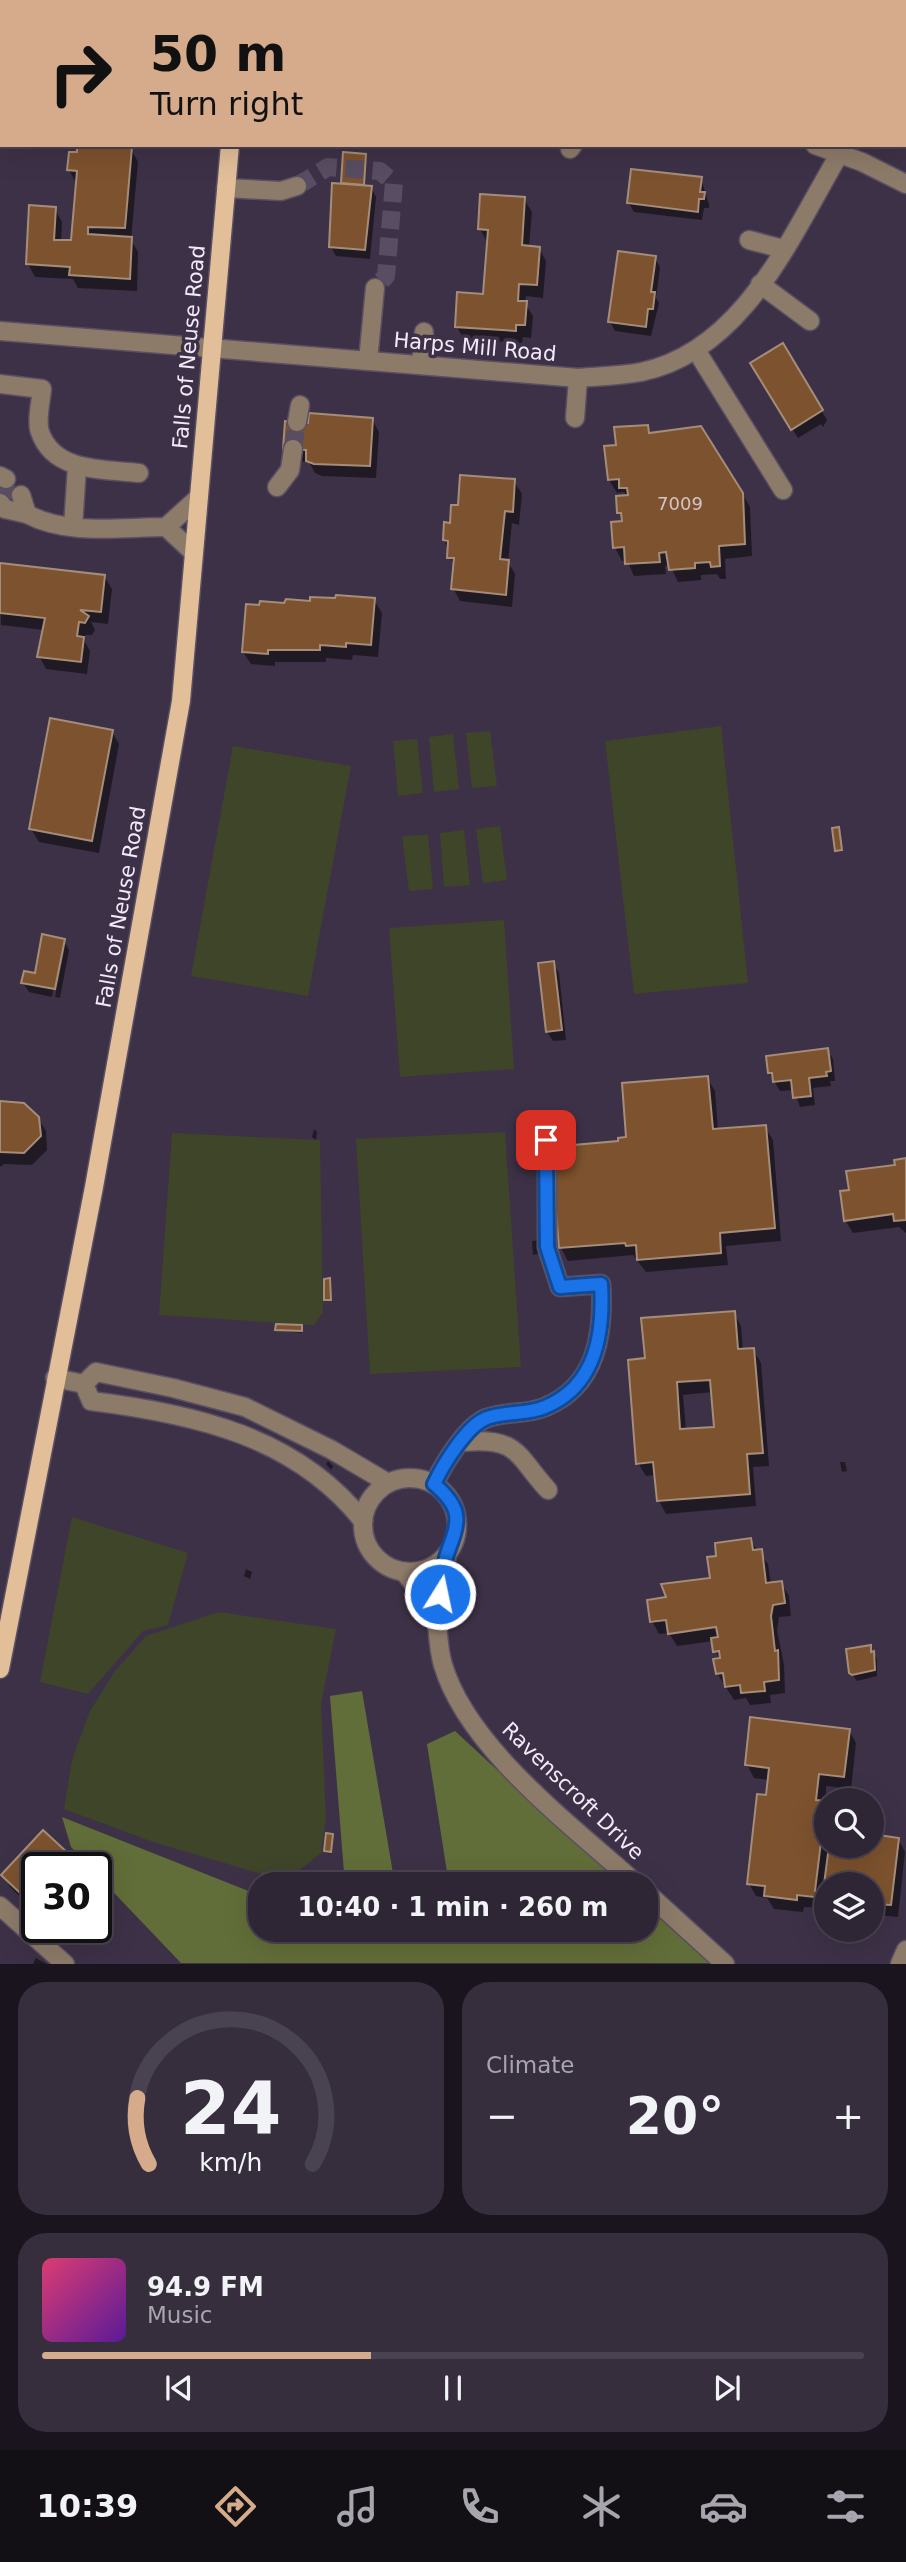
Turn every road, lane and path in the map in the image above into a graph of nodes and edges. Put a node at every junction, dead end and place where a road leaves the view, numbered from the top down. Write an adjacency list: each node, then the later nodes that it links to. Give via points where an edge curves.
1 (230, 147): 6 (main road, Falls of Neuse Road)
2 (821, 147): 3 (street)
3 (840, 153): 4 (street); 8 (street, Harps Mill Road)
4 (906, 184)
5 (297, 186): 6 (street, via 281,191)
6 (226, 188): 14 (main road, Falls of Neuse Road)
7 (749, 240): 8 (street)
8 (783, 249): 9 (street, Harps Mill Road)
9 (760, 285): 11 (street); 15 (street, Harps Mill Road, via 732,321)
10 (375, 288): 16 (street)
11 (810, 321)
12 (0, 331): 14 (street, Harps Mill Road)
13 (425, 332): 17 (street)
14 (212, 348): 16 (street, Harps Mill Road); 26 (main road, Falls of Neuse Road)
15 (696, 350): 18 (street, Harps Mill Road, via 643,372); 25 (street)
16 (368, 361): 17 (street, Harps Mill Road)
17 (421, 365): 18 (street, Harps Mill Road)
18 (578, 378): 20 (street)
19 (0, 384): 22 (street, via 42,389 39,431 53,452)
20 (575, 418)
21 (293, 449): 24 (street, via 290,470)
22 (78, 467): 23 (street); 28 (street)
23 (139, 473)
24 (277, 487)
25 (782, 490)
26 (198, 498): 29 (street); 30 (main road, Falls of Neuse Road)
27 (12, 499): 28 (street, via 5,509 55,527)
28 (73, 527): 29 (street)
29 (166, 527): 30 (street)
30 (194, 553): 32 (main road, Falls of Neuse Road, via 181,701)
31 (547, 1124): 35 (street, via 547,1247 560,1287 601,1284 600,1338 591,1365 570,1391 547,1406 488,1418 474,1425)
32 (55, 1378): 33 (street); 44 (main road, Falls of Neuse Road)
33 (85, 1384): 34 (street, via 96,1372 192,1392 245,1408); 36 (street, via 91,1401 206,1422 252,1437)
34 (314, 1441): 36 (street); 37 (street)
35 (463, 1442): 38 (street); 39 (street, via 491,1441 515,1450)
36 (301, 1462): 40 (street, via 342,1495)
37 (388, 1483): 38 (street, via 403,1478); 40 (street, via 371,1499)
38 (434, 1484): 41 (street, Ravenscroft Drive, via 450,1502 458,1524)
39 (548, 1490)
40 (363, 1521): 42 (street, via 369,1549 390,1567)
41 (447, 1556): 42 (street, via 420,1571); 43 (street, Ravenscroft Drive)
42 (404, 1572): 43 (street)
43 (436, 1612): 45 (street, Ravenscroft Drive, via 442,1664 459,1704 476,1728 530,1787)
44 (0, 1669)
45 (624, 1872)
46 (658, 1903): 50 (street, Ravenscroft Drive)
47 (0, 1906): 49 (street)
48 (906, 1950): 51 (street)
49 (65, 1964)
50 (725, 1964)
51 (900, 1964)

